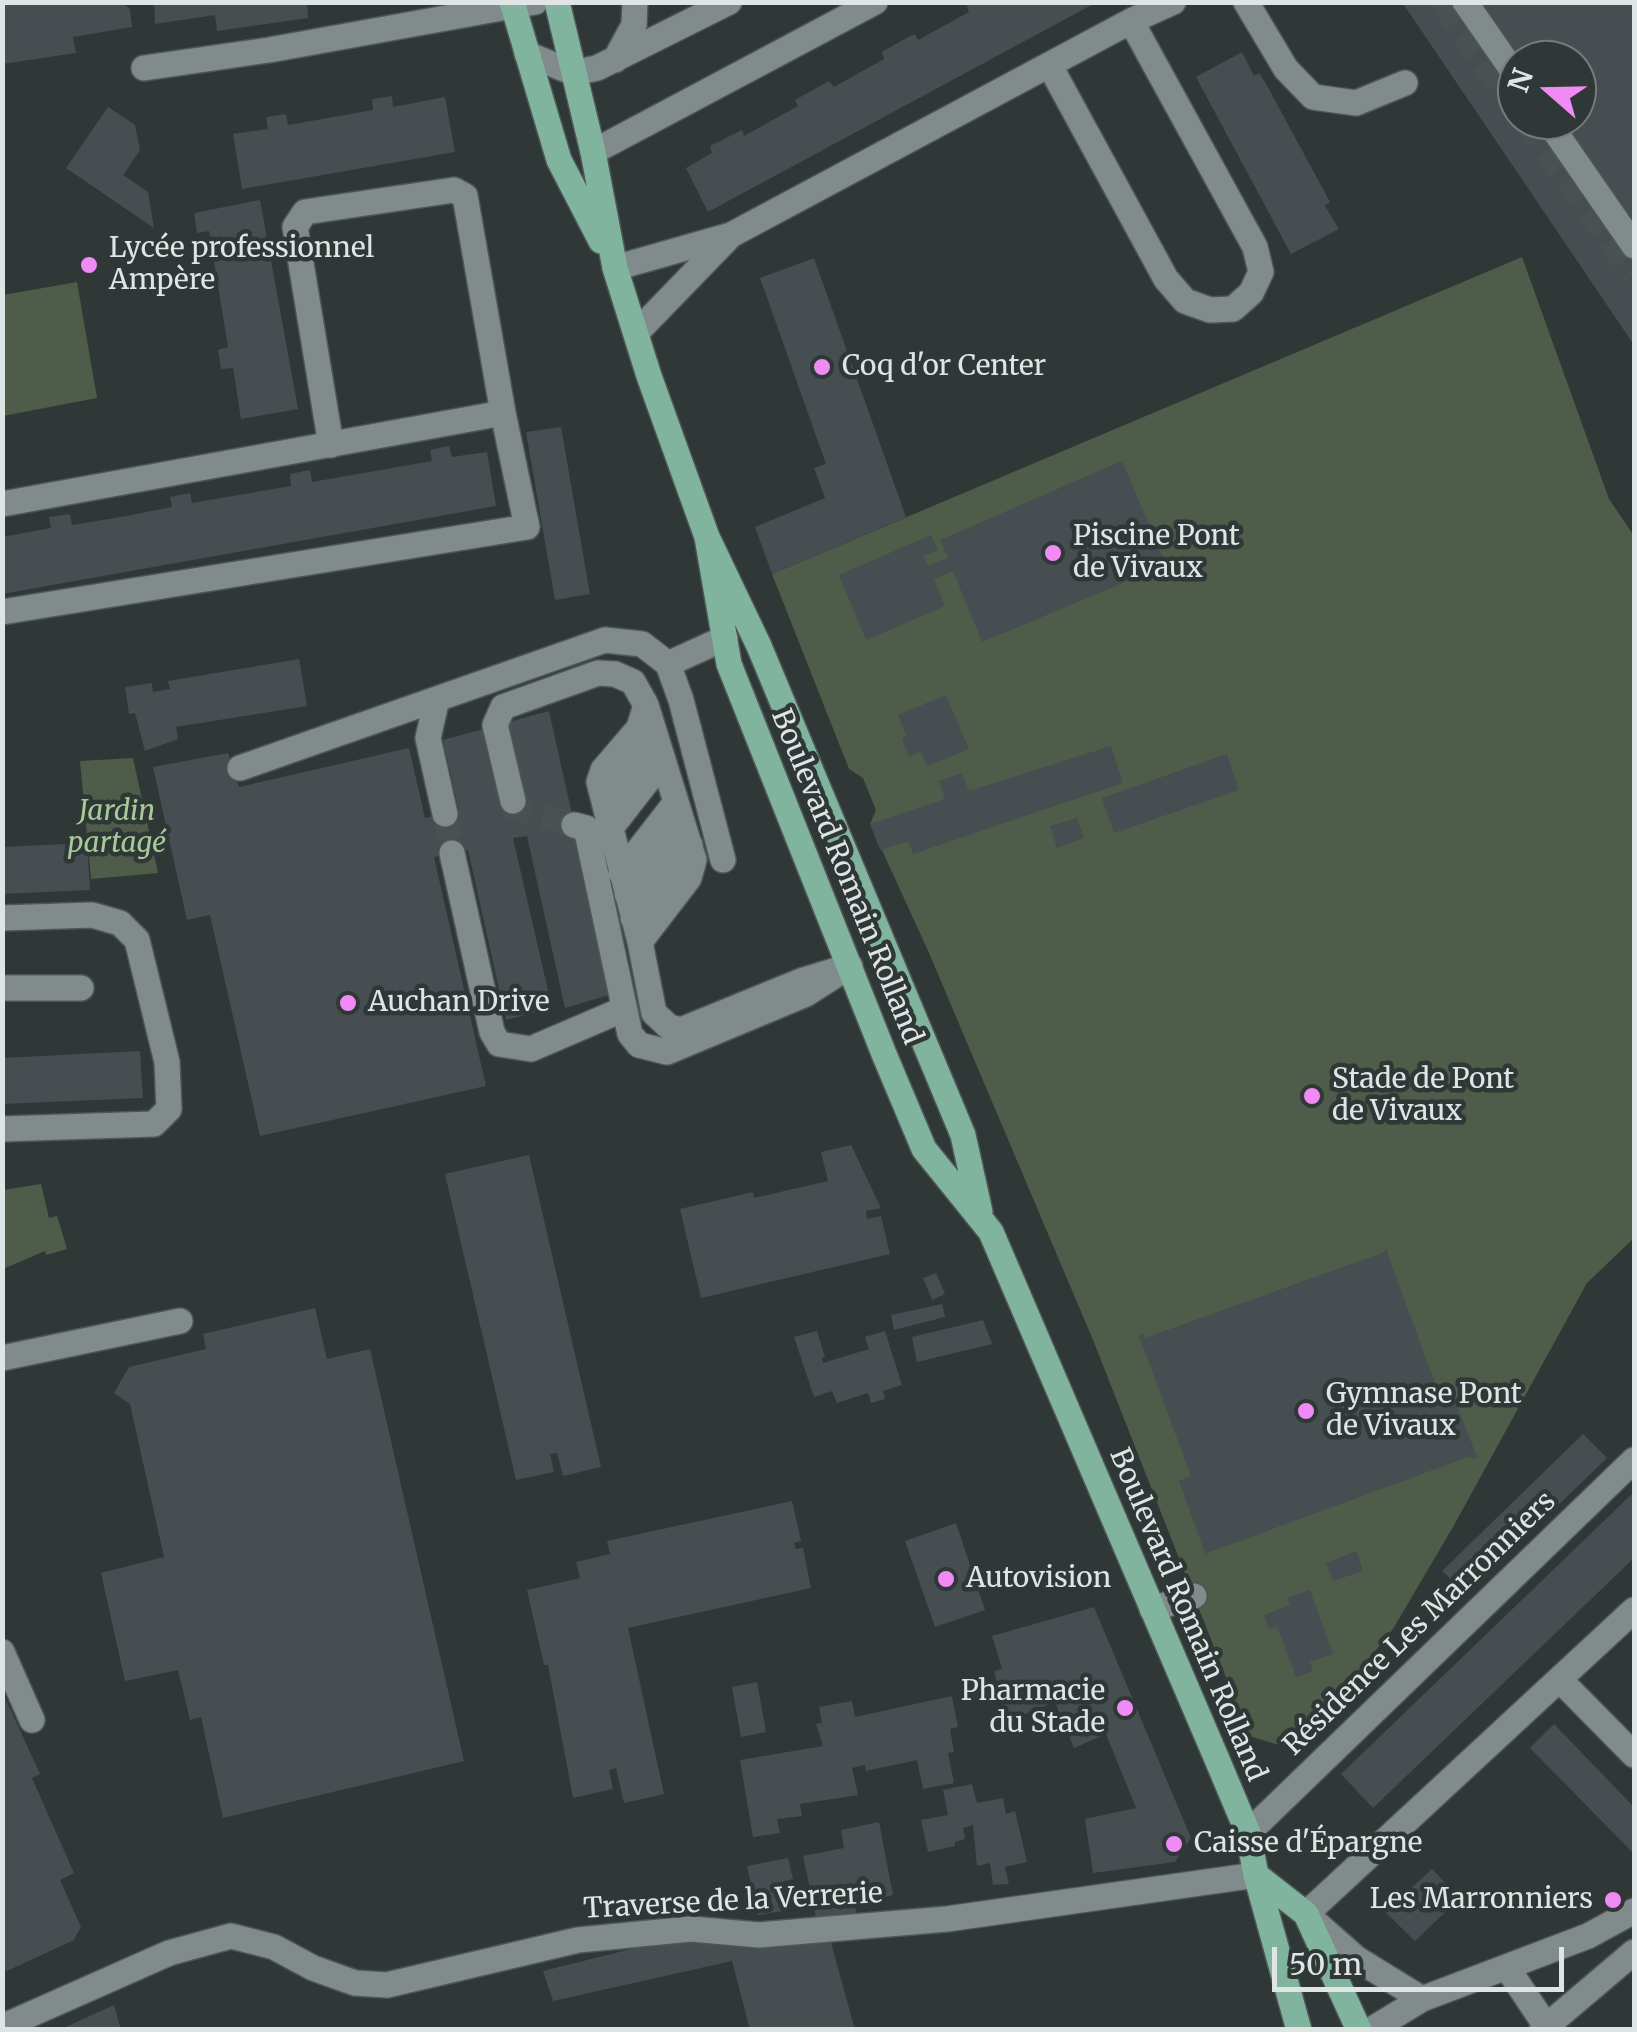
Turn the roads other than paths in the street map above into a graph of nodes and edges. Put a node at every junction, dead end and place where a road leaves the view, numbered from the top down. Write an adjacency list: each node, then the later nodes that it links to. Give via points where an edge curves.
1 (557, 2): 15 (main road, Boulevard Romain Rolland)
2 (635, 2): 12 (street, via 634,25)
3 (729, 2): 12 (street)
4 (874, 2): 18 (street)
5 (1173, 2): 9 (street)
6 (1246, 2): 16 (street, via 1286,69 1313,97 1356,103)
7 (1465, 2): 10 (street)
8 (520, 4): 11 (main road, Boulevard Romain Rolland); 14 (street)
9 (1131, 21): 13 (street); 13 (street, via 1256,247 1260,272 1251,293 1233,308 1210,310 1186,301 1166,279)
10 (1497, 49)
11 (527, 54): 15 (street); 21 (main road, Boulevard Romain Rolland, via 559,160)
12 (616, 60): 15 (street)
13 (1050, 66): 19 (street)
14 (144, 68)
15 (574, 73): 18 (main road, Boulevard Romain Rolland)
16 (1405, 82)
17 (1561, 140): 20 (street)
18 (593, 152): 21 (main road, Boulevard Romain Rolland)
19 (730, 234): 21 (street); 22 (street)
20 (1634, 246)
21 (615, 268): 22 (main road, Boulevard Romain Rolland)
22 (637, 332): 26 (main road, Boulevard Romain Rolland)
23 (504, 413): 24 (street); 24 (street, via 465,196 454,190 305,212 295,226); 27 (street, via 527,528)
24 (331, 444): 25 (street)
25 (2, 504)
26 (707, 537): 28 (main road, Boulevard Romain Rolland); 41 (main road, Boulevard Romain Rolland)
27 (2, 612)
28 (725, 638): 29 (street); 42 (main road, Boulevard Romain Rolland)
29 (668, 664): 30 (street, via 642,644 605,640); 38 (street)
30 (437, 699): 32 (street); 35 (street, via 428,738)
31 (646, 705): 33 (street); 34 (street, via 632,682 598,673 503,707 495,725); 39 (street, via 638,728 599,782)
32 (240, 768)
33 (673, 793): 39 (street); 39 (street); 39 (street); 39 (street, via 694,860 689,878)
34 (513, 801)
35 (445, 814)
36 (574, 825): 45 (street, via 586,828)
37 (452, 853): 45 (street, via 498,1044 531,1049)
38 (723, 860)
39 (622, 873): 42 (street, via 654,1013 669,1027 681,1030)
40 (2, 918): 46 (street, via 92,915 120,923 136,940 167,1062 169,1109 154,1124)
41 (885, 952): 42 (street); 47 (main road, Boulevard Romain Rolland, via 962,1135)
42 (850, 966): 45 (street, via 806,994 666,1052 639,1045); 47 (main road, Boulevard Romain Rolland, via 924,1149)
43 (2, 988): 44 (street)
44 (81, 988)
45 (624, 1009)
46 (2, 1129)
47 (981, 1216): 52 (main road, Boulevard Romain Rolland)
48 (180, 1321): 49 (street)
49 (2, 1358)
50 (1634, 1460): 58 (street, Résidence Les Marronniers)
51 (1194, 1596): 52 (street)
52 (1152, 1609): 58 (main road, Boulevard Romain Rolland)
53 (1634, 1610): 55 (street)
54 (2, 1652): 56 (street)
55 (1560, 1681): 57 (street); 61 (street)
56 (32, 1720)
57 (1634, 1755)
58 (1248, 1832): 59 (main road, Boulevard Romain Rolland)
59 (1256, 1875): 61 (main road); 65 (street, Traverse de la Verrerie, via 947,1919 759,1935 690,1929 578,1940 387,1985 355,1983 231,1936 169,1954); 67 (main road, Boulevard Romain Rolland)
60 (1634, 1911): 63 (street)
61 (1306, 1914): 64 (street, via 1357,1959); 68 (main road)
62 (1634, 1952): 66 (street)
63 (1508, 1969): 64 (street); 66 (street)
64 (1422, 1999): 69 (street)
65 (2, 2027)
66 (1544, 2028)
67 (1299, 2030)
68 (1360, 2030)
69 (1371, 2030)

